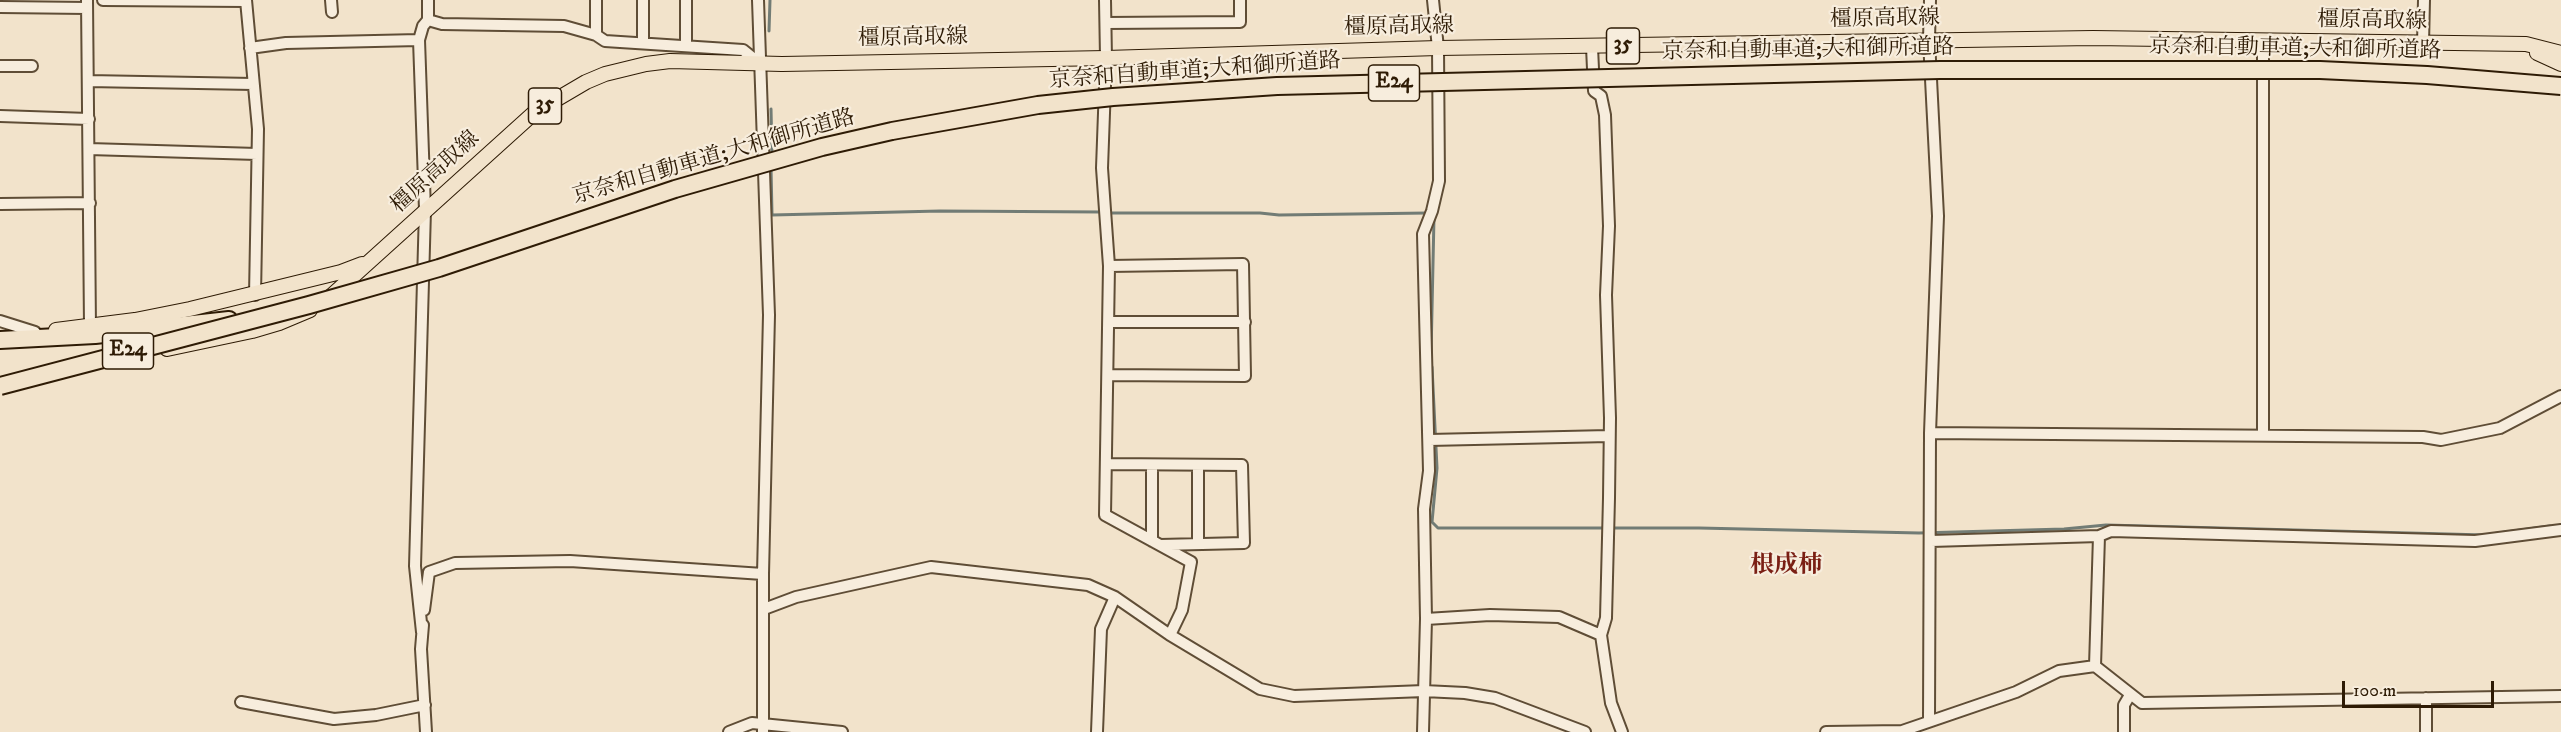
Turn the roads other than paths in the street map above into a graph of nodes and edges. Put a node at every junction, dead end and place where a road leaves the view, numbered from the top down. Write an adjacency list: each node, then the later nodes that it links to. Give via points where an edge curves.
1 (103, 0): 13 (street)
2 (331, 0): 16 (street)
3 (428, 0): 17 (street)
4 (596, 0): 19 (street)
5 (643, 0): 23 (street)
6 (686, 0): 25 (street)
7 (758, 0): 32 (street)
8 (1105, 0): 18 (street)
9 (1240, 0): 18 (street, via 1240,22)
10 (1433, 0): 29 (street)
11 (1930, 0): 21 (street)
12 (2424, 0): 24 (street)
13 (246, 1): 28 (street)
14 (87, 4): 15 (street); 36 (street)
15 (0, 7)
16 (332, 12)
17 (428, 20): 19 (street, via 442,24 564,26); 20 (street)
18 (1106, 23): 31 (street)
19 (596, 35): 23 (street, via 605,41)
20 (419, 40): 28 (street, via 286,43); 45 (street)
21 (1929, 40): 22 (main road, 橿原高取線 / 35); 27 (main road, 橿原高取線 / 35); 61 (street, via 1938,216)
22 (2263, 40): 24 (main road, 橿原高取線 / 35); 62 (street)
23 (644, 42): 25 (street)
24 (2423, 44): 26 (main road, 橿原高取線 / 35)
25 (686, 45): 32 (street, via 743,50)
26 (2487, 45): 30 (main road, 橿原高取線 / 35, via 2526,44); 33 (main road, 橿原高取線 / 35, via 2535,52)
27 (1592, 47): 29 (main road, 橿原高取線 / 35); 63 (street, via 1594,91 1601,96 1605,115)
28 (250, 48): 37 (street)
29 (1438, 48): 31 (main road, 橿原高取線 / 35); 64 (street, via 1439,181 1423,234)
30 (2561, 52)
31 (1106, 58): 32 (main road, 橿原高取線 / 35); 47 (street, via 1102,168)
32 (759, 63): 45 (main road, 橿原高取線 / 35, via 670,61 615,71 586,82 535,112); 73 (street, via 769,315)
33 (2561, 64)
34 (0, 66): 35 (street)
35 (32, 66)
36 (88, 81): 37 (street); 40 (street)
37 (253, 84): 42 (street)
38 (2561, 86): 49 (highway, 京奈和自動車道;大和御所道路 / E24, bridge, via 2320,70 1916,70 1366,83 1113,97 965,117 822,147 675,189 439,268)
39 (0, 116): 40 (street)
40 (88, 118): 41 (street)
41 (89, 149): 42 (street); 43 (street)
42 (257, 154): 48 (street)
43 (90, 203): 44 (street); 53 (street)
44 (0, 204)
45 (425, 210): 46 (main road, 橿原高取線 / 35); 77 (street, via 415,566)
46 (378, 255): 48 (main road, 橿原高取線 / 35, via 341,272); 58 (main road, 橿原高取線 / 35, via 317,307 279,323 199,344)
47 (1109, 266): 51 (street); 52 (street, via 1243,264)
48 (255, 295): 53 (main road, 橿原高取線 / 35)
49 (257, 317): 56 (highway, E24, bridge, via 95,335); 59 (highway, E24, bridge)
50 (0, 321): 55 (street)
51 (1109, 322): 52 (street); 57 (street)
52 (1245, 322): 57 (street, via 1245,376)
53 (90, 326): 55 (main road, 橿原高取線 / 35)
54 (0, 332): 55 (main road, 橿原高取線 / 35)
55 (35, 332)
56 (0, 340)
57 (1108, 375): 65 (street)
58 (0, 380)
59 (0, 386)
60 (2561, 396): 62 (street, via 2500,428 2440,440)
61 (1930, 432): 62 (street); 69 (street)
62 (2263, 435)
63 (1609, 436): 64 (street); 79 (street, via 1606,618)
64 (1433, 440): 76 (street, via 1425,509)
65 (1107, 464): 66 (street); 71 (street, via 1105,515)
66 (1152, 465): 67 (street); 71 (street)
67 (1198, 465): 72 (street); 72 (street, via 1242,465 1244,543)
68 (2561, 530): 70 (street, via 2475,541 2111,531)
69 (1931, 536): 70 (street); 87 (street)
70 (2099, 536): 80 (street)
71 (1155, 542): 72 (street); 78 (street, via 1191,562 1182,610)
72 (1198, 544)
73 (763, 574): 75 (street); 77 (street, via 570,561 455,563 429,572)
74 (1115, 597): 75 (street, via 1089,585 931,567 796,597); 78 (street); 93 (street, via 1101,628)
75 (764, 609): 88 (street)
76 (1426, 619): 79 (street, via 1490,615 1559,617); 81 (street)
77 (422, 632): 86 (street)
78 (1170, 635): 81 (street, via 1260,689 1294,696)
79 (1601, 635): 96 (street, via 1611,703)
80 (2095, 666): 82 (street); 87 (street, via 2059,671 2016,692)
81 (1424, 691): 94 (street); 95 (street, via 1495,698)
82 (2130, 695): 84 (street, via 2142,703); 98 (street, via 2124,705)
83 (2561, 696): 84 (street)
84 (2426, 698): 99 (street)
85 (241, 702): 86 (street, via 334,719)
86 (425, 705): 90 (street)
87 (1929, 720): 89 (street)
88 (763, 728): 91 (street, via 752,723); 92 (street)
89 (1902, 731): 97 (street)
90 (426, 732)
91 (729, 732)
92 (842, 732)
93 (1097, 732)
94 (1424, 732)
95 (1585, 732)
96 (1622, 732)
97 (1826, 732)
98 (2124, 732)
99 (2426, 732)

